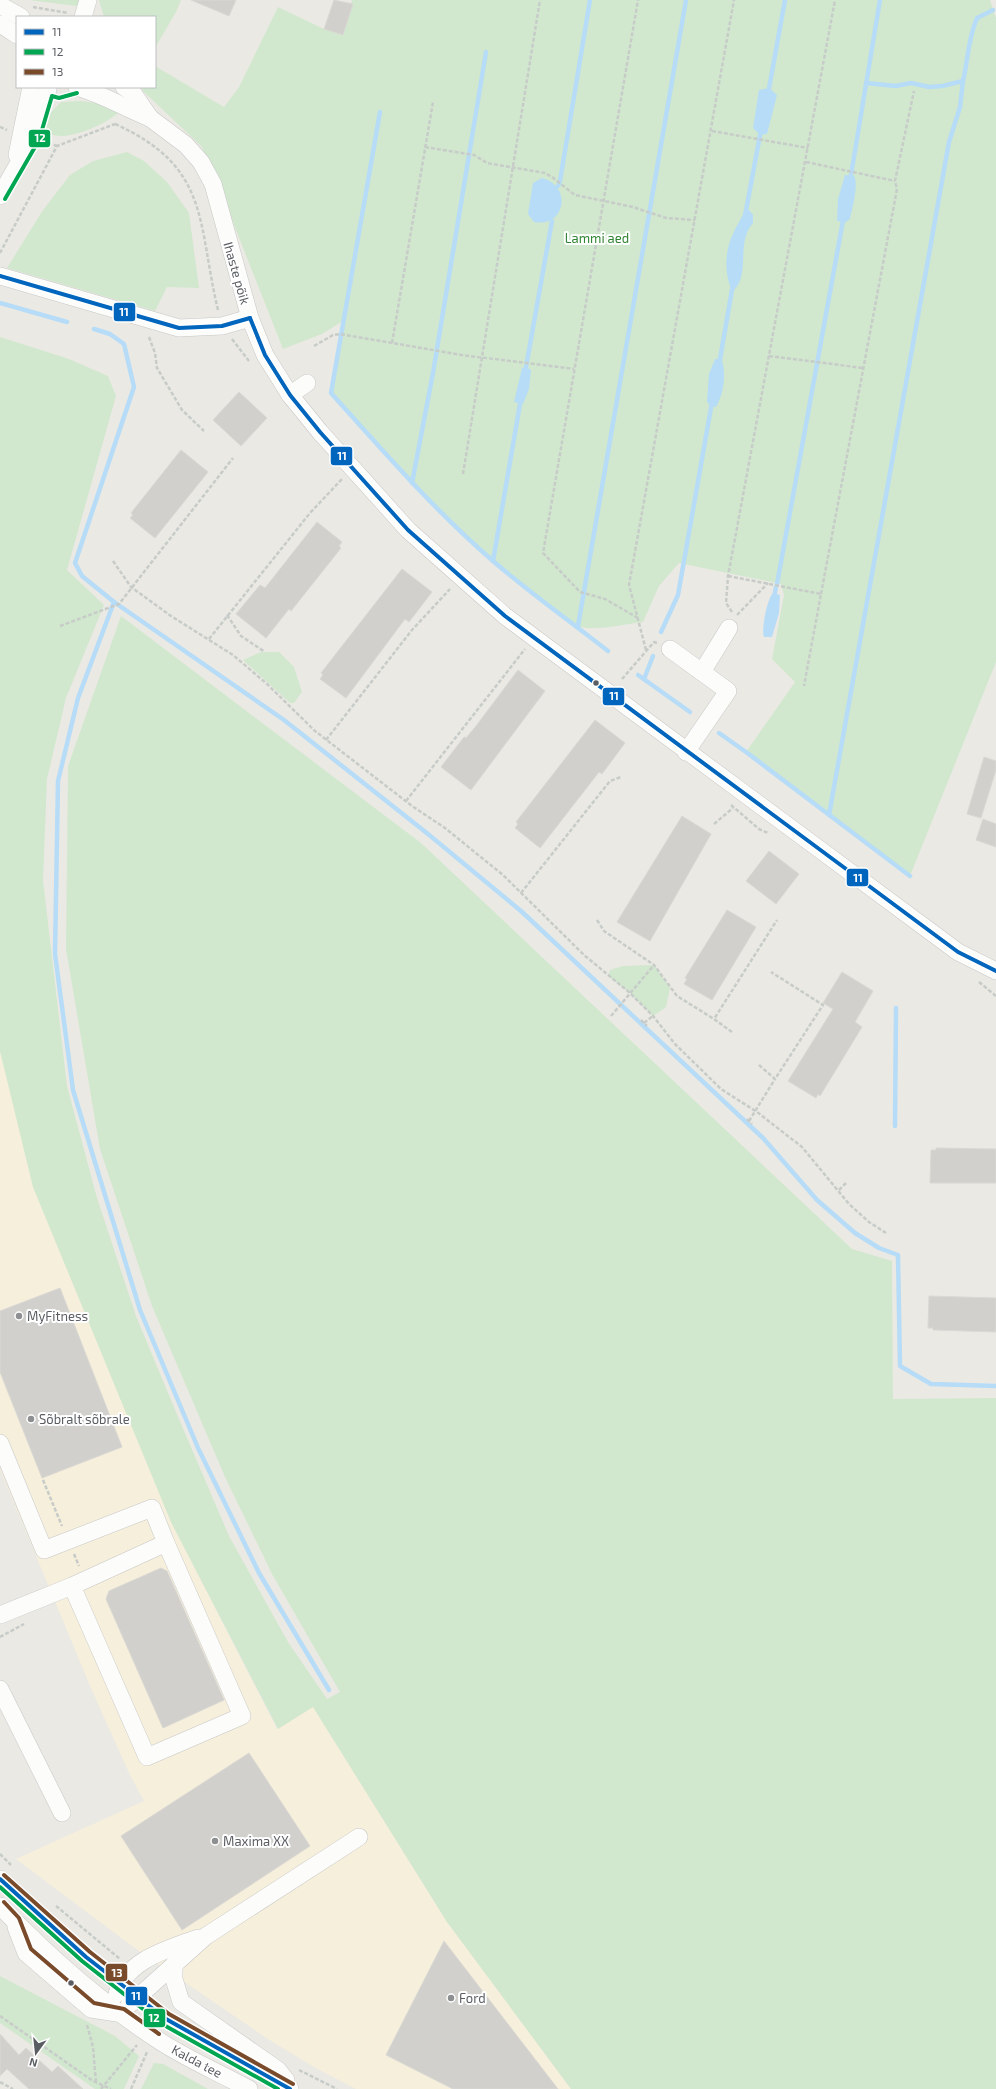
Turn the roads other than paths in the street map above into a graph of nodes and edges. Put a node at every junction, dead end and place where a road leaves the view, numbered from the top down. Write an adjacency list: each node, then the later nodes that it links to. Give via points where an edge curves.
1 (88, 0): 4 (street)
2 (0, 5): 3 (street)
3 (24, 11)
4 (83, 16)
5 (0, 24): 6 (street)
6 (16, 34)
7 (31, 88): 13 (street)
8 (46, 88): 9 (street, via 58,92); 13 (street, via 33,138)
9 (72, 88)
10 (79, 88): 12 (street, Ihaste põik, via 101,95)
11 (126, 88): 12 (street, Ihaste põik, via 133,93)
12 (150, 118): 16 (street, Ihaste põik, via 186,145 201,162 213,184)
13 (14, 170): 14 (street)
14 (0, 196)
15 (0, 276): 16 (street, via 179,328 222,326)
16 (250, 318): 18 (street, Ihaste põik, via 265,355)
17 (307, 383): 18 (street)
18 (290, 395): 22 (street, Ihaste põik, via 408,530 505,616)
19 (729, 628): 21 (street)
20 (670, 649): 21 (street)
21 (702, 672): 22 (street, via 728,691)
22 (686, 752): 23 (street, Ihaste põik, via 958,952)
23 (996, 971)
24 (0, 1443): 25 (street, via 44,1550 152,1508)
25 (166, 1543): 26 (street); 26 (street, via 242,1716 147,1757)
26 (72, 1586): 27 (street)
27 (19, 1609): 28 (street); 29 (street)
28 (0, 1615)
29 (0, 1622)
30 (0, 1689): 31 (street)
31 (62, 1813)
32 (359, 1837): 35 (street)
33 (0, 1879): 37 (street, Kalda tee, via 86,1957)
34 (0, 1906): 39 (street, Kalda tee, via 32,1939)
35 (206, 1936): 36 (street); 37 (street, via 162,1951 132,1970)
36 (174, 1964): 38 (street); 42 (street, via 174,1980 181,2002 278,2070)
37 (120, 1984): 38 (street, Kalda tee); 39 (street, via 116,1997)
38 (137, 1997): 39 (street); 41 (street, Kalda tee, via 178,2027)
39 (121, 2014): 40 (street, Kalda tee, via 156,2039)
40 (249, 2089)
41 (290, 2089)
42 (294, 2089)

